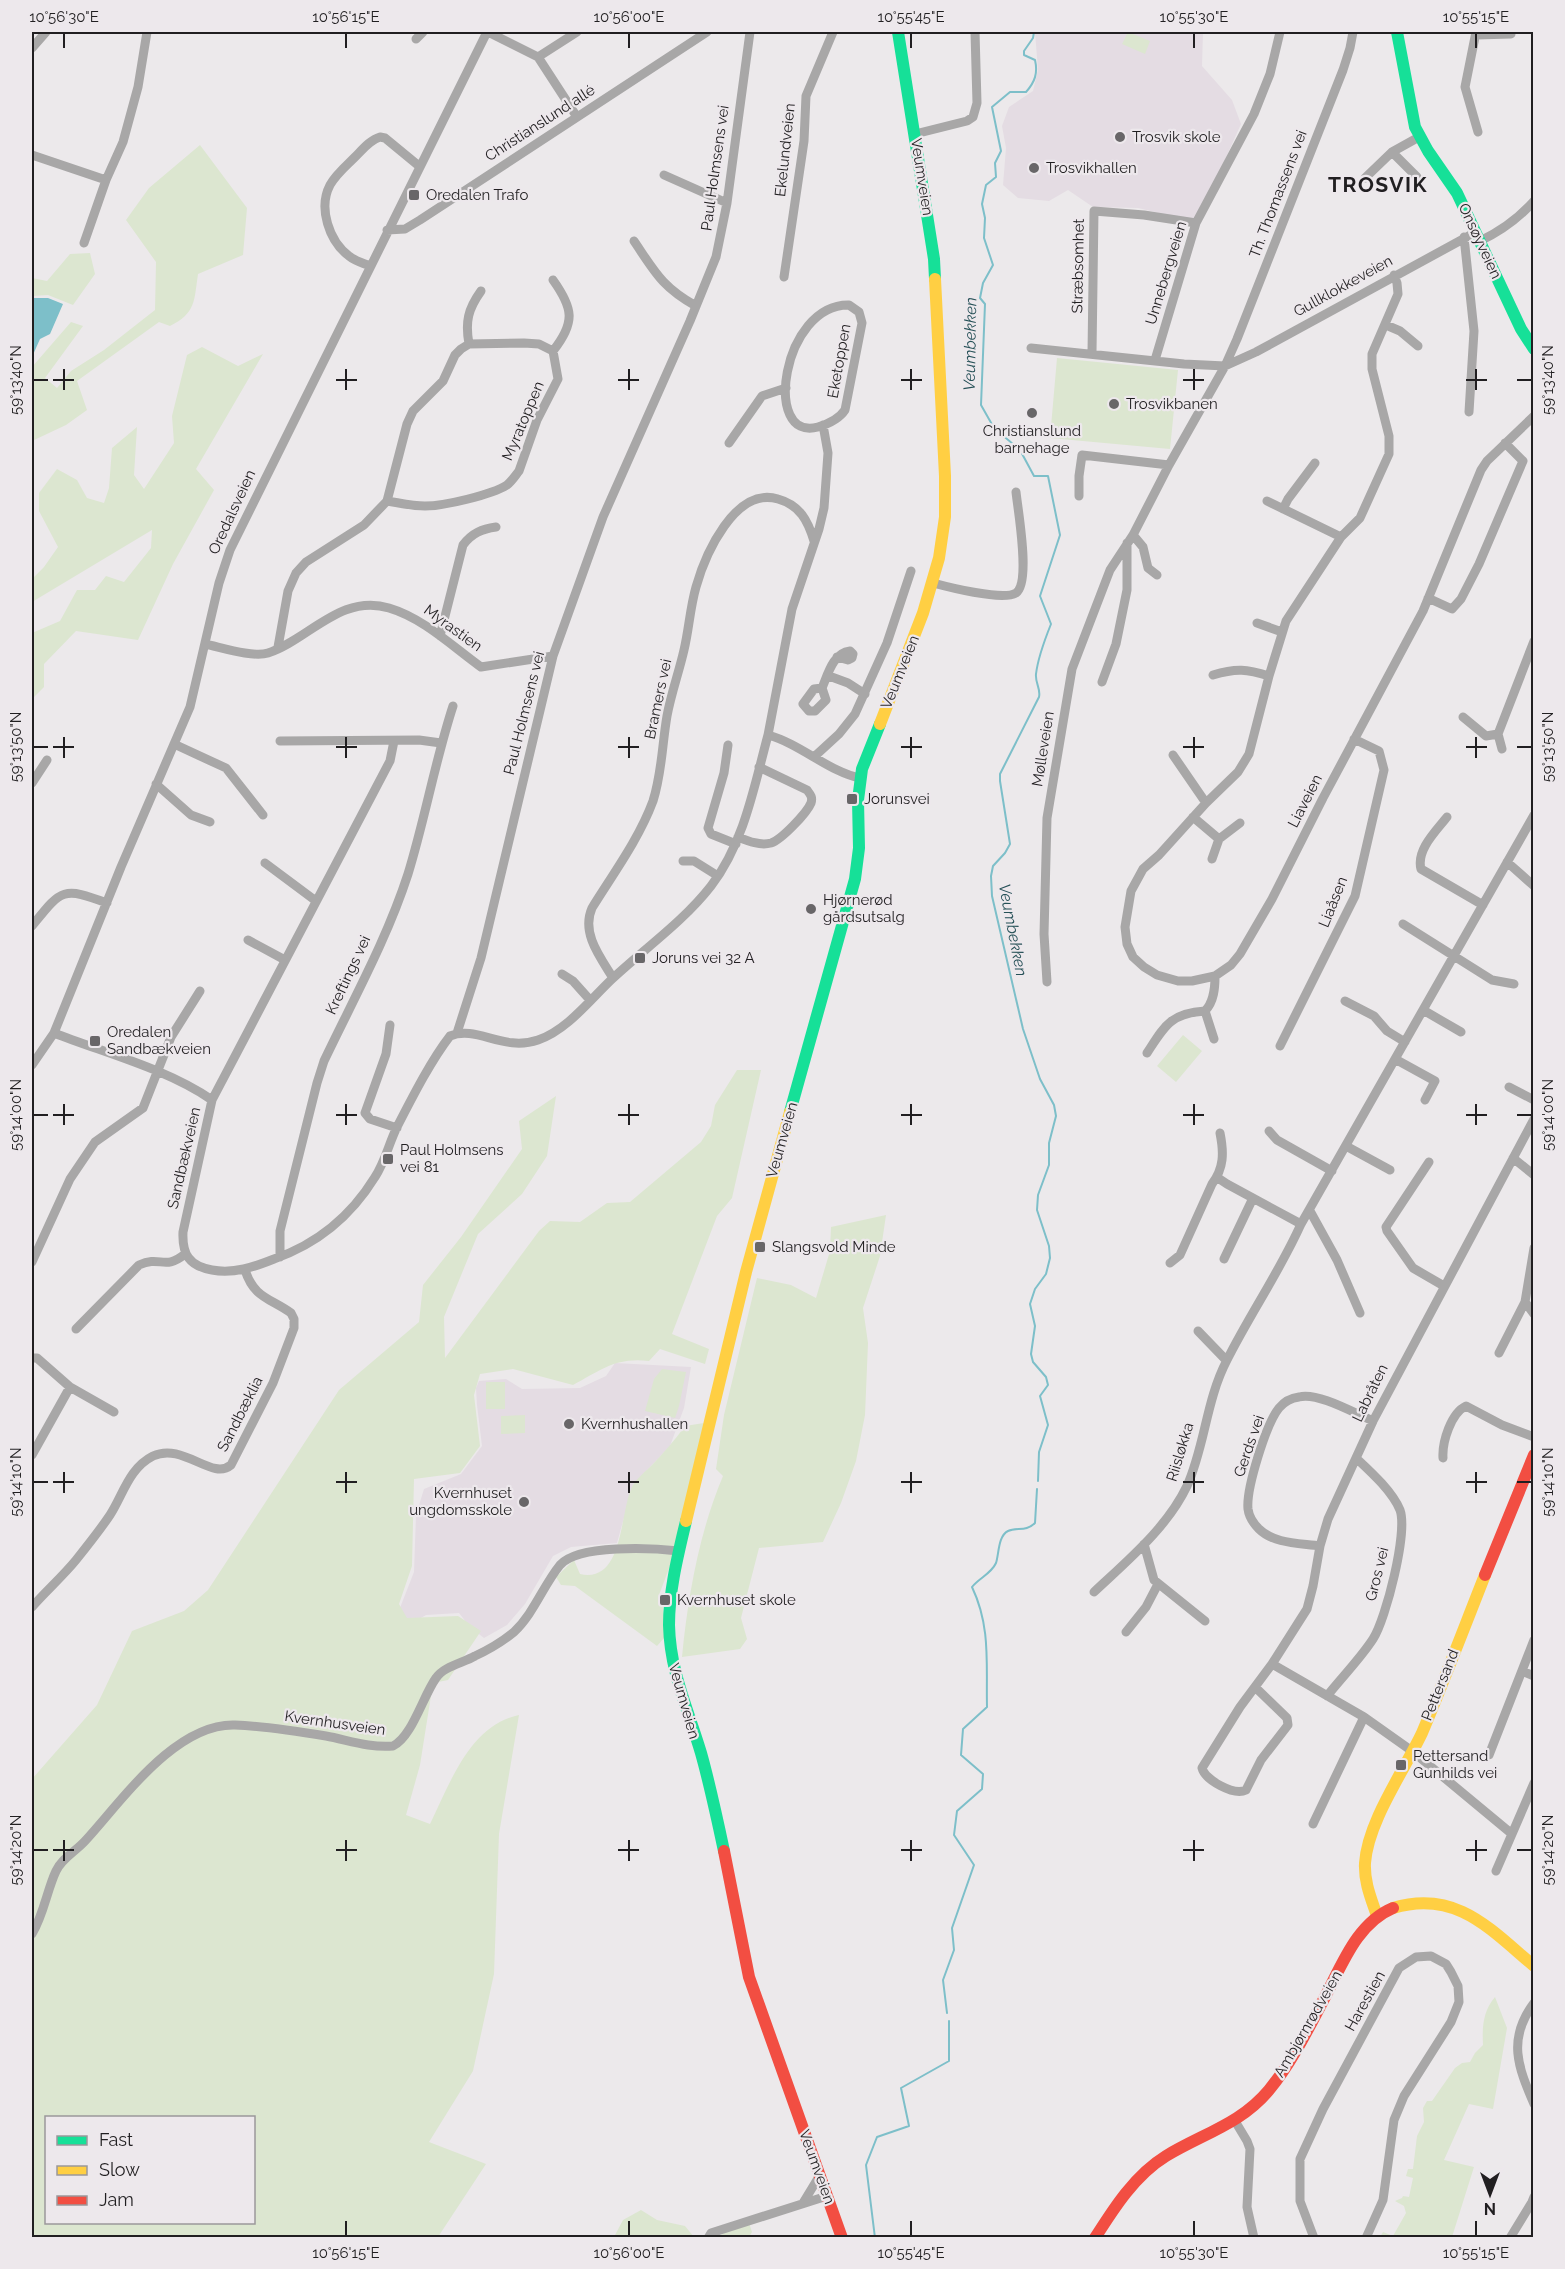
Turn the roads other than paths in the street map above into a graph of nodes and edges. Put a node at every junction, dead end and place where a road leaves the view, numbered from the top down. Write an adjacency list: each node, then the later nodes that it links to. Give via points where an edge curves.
1 (46, 32): 15 (street)
2 (147, 32): 27 (street, via 123,142)
3 (485, 32): 16 (street); 23 (street, Oredalsveien)
4 (577, 32): 16 (street)
5 (707, 32): 17 (street, Christianslund allé)
6 (750, 32): 29 (street, Paul Holmsens vei)
7 (833, 32): 37 (street, Ekelundveien, via 806,96 804,141)
8 (898, 32): 19 (main road, Veumveien)
9 (975, 32): 19 (street, via 977,103 973,117)
10 (1280, 32): 30 (street, Unnebergveien, via 1270,74 1254,114)
11 (1353, 32): 49 (street, Th. Thomassens vei, via 1331,100)
12 (1397, 32): 20 (main road, Onsøyveien)
13 (1476, 33): 14 (street); 18 (street, via 1465,87)
14 (1510, 34)
15 (32, 48)
16 (538, 57): 17 (street)
17 (577, 117): 31 (street, Christianslund allé, via 405,229)
18 (1478, 132)
19 (915, 134): 72 (main road, Veumveien, via 934,259 945,472 944,534)
20 (1419, 137): 21 (street); 32 (main road, Onsøyveien, via 1457,193)
21 (1392, 152): 25 (street); 26 (street)
22 (32, 155): 27 (street)
23 (419, 166): 31 (street, Oredalsveien); 35 (street, via 380,137 331,183 325,210 335,240 352,258)
24 (664, 175): 29 (street)
25 (1417, 177)
26 (1365, 178)
27 (106, 180): 34 (street)
28 (1533, 201): 32 (street, Gullklokkeveien, via 1521,216 1500,231)
29 (727, 203): 40 (street, Paul Holmsens vei, via 716,257)
30 (1196, 223): 47 (street, Stræbsomhet, via 1094,211); 48 (street, Unnebergveien)
31 (387, 230): 35 (street, Oredalsveien)
32 (1474, 237): 36 (street, Gullklokkeveien); 45 (main road, Onsøyveien); 51 (street)
33 (634, 241): 40 (street, via 660,280)
34 (84, 243)
35 (370, 266): 78 (street, Oredalsveien, via 230,550)
36 (1394, 275): 41 (street, via 1398,294); 49 (street, Gullklokkeveien)
37 (784, 277)
38 (553, 280): 46 (street, via 569,305 570,316 568,328)
39 (481, 291): 42 (street, via 468,311)
40 (696, 306): 80 (street, Paul Holmsens vei, via 603,517)
41 (1386, 325): 43 (street); 67 (street, via 1374,347 1372,369 1389,436 1389,454 1360,518)
42 (469, 345): 46 (street, via 539,344); 60 (street, via 455,355 443,381 413,411)
43 (1418, 346)
44 (1031, 348): 47 (street)
45 (1533, 349)
46 (553, 351): 60 (street, Myratoppen, via 558,379 537,420 519,471 508,484 489,493 426,506)
47 (1092, 353): 48 (street)
48 (1155, 360): 49 (street)
49 (1225, 366): 57 (street, Mølleveien)
50 (786, 388): 53 (street, Eketoppen, via 794,423 808,429); 53 (street, Eketoppen, via 790,356 803,333 829,309 842,305 855,308 862,323 846,405 839,417); 54 (street, via 762,396)
51 (1469, 412)
52 (1533, 416): 55 (street, Liaveien)
53 (824, 425): 62 (street, via 828,453)
54 (729, 443)
55 (1505, 443): 73 (street, Liaveien, via 1487,461 1475,482); 73 (street, via 1523,461 1479,564 1457,606 1452,609)
56 (1315, 463): 63 (street)
57 (1169, 465): 59 (street, via 1082,455); 66 (street, Mølleveien)
58 (1016, 492): 72 (street, via 1023,561 1018,591 999,595)
59 (1079, 496)
60 (387, 501): 79 (street, via 364,525 306,561 296,573 288,591)
61 (1267, 501): 63 (street)
62 (824, 508): 64 (street); 68 (street)
63 (1283, 509): 67 (street)
64 (803, 514): 68 (street); 131 (street, Bramers vei, via 788,502 772,497 750,502 728,522 704,564 693,599 652,803 588,919 594,946)
65 (496, 527): 76 (street, via 469,536 463,545)
66 (1133, 534): 69 (street, Mølleveien); 71 (street, via 1143,547 1148,568)
67 (1341, 537): 75 (street)
68 (814, 541): 91 (street, via 792,609)
69 (1127, 543): 85 (street, via 1127,590 1116,644); 132 (street, Mølleveien, via 1110,570 1072,669 1066,696 1047,818)
70 (911, 571): 87 (street, via 896,621)
71 (1157, 575)
72 (933, 583): 103 (main road, Veumveien)
73 (1428, 598): 92 (street, Liaveien)
74 (1257, 623): 75 (street)
75 (1282, 632): 84 (street)
76 (440, 636): 79 (street, Myrastien, via 400,612 373,606 333,615); 80 (street, Myrastien, via 481,667)
77 (1533, 641): 90 (street)
78 (205, 644): 79 (street, Myrastien, via 261,654); 96 (street, Oredalsveien, via 190,707)
79 (278, 647)
80 (553, 656): 142 (street, Paul Holmsens vei, via 481,958)
81 (837, 657): 83 (street)
82 (1213, 675): 84 (street, via 1248,669)
83 (828, 676): 86 (street); 87 (street)
84 (1269, 676): 106 (street, via 1249,754 1238,772)
85 (1102, 682)
86 (822, 688)
87 (865, 694): 100 (street, via 849,723)
88 (453, 706): 95 (street, Kreftings vei)
89 (1463, 717): 90 (street, via 1486,736)
90 (1498, 734): 98 (street)
91 (768, 735): 100 (street); 102 (street)
92 (1354, 740): 130 (street, Liaveien, via 1245,945 1231,965); 145 (street, Liaåsen, via 1379,751 1384,770 1355,896)
93 (280, 741): 94 (street)
94 (394, 741): 95 (street); 121 (street, via 390,760)
95 (441, 743): 170 (street, Kreftings vei, via 408,873 389,924 320,1072 280,1232)
96 (174, 744): 105 (street, Oredalsveien); 107 (street, via 226,768)
97 (728, 745): 114 (street, via 708,828 711,834)
98 (1502, 749)
99 (1173, 755): 106 (street)
100 (815, 756): 103 (street)
101 (47, 760): 104 (street)
102 (759, 767): 114 (street); 114 (street, via 807,790 811,803 778,840 762,844)
103 (860, 778): 194 (main road, Veumveien, via 859,854 854,885 746,1272)
104 (32, 783)
105 (156, 784): 111 (street, via 191,815); 122 (street, Oredalsveien)
106 (1206, 803): 109 (street)
107 (263, 815)
108 (1533, 815): 117 (street, Riisløkka)
109 (1193, 817): 113 (street); 130 (street, via 1143,869 1131,891 1125,927 1127,944 1133,957 1157,975 1185,981)
110 (1447, 817): 123 (street, via 1422,850 1421,869)
111 (210, 822)
112 (1240, 823): 113 (street)
113 (1220, 839): 115 (street)
114 (737, 841): 119 (street)
115 (1212, 859)
116 (683, 861): 119 (street, via 694,861)
117 (1507, 862): 120 (street); 123 (street, Riisløkka)
118 (265, 863): 121 (street)
119 (718, 876): 131 (street, via 691,907)
120 (1533, 886)
121 (316, 901): 128 (street)
122 (107, 903): 125 (street, via 82,894 63,893 54,898); 141 (street, Oredalsveien)
123 (1483, 905): 127 (street, Riisløkka)
124 (1403, 924): 127 (street)
125 (32, 926)
126 (248, 940): 128 (street)
127 (1453, 956): 133 (street, via 1492,980); 137 (street, Riisløkka)
128 (285, 960): 151 (street)
129 (562, 974): 135 (street)
130 (1215, 976): 138 (street, via 1212,998)
131 (613, 978): 135 (street)
132 (1047, 982)
133 (1514, 984)
134 (200, 991): 149 (street, via 171,1037)
135 (590, 1000): 142 (street, via 569,1020 526,1043 502,1043)
136 (1346, 1001): 144 (street, via 1374,1016)
137 (1423, 1010): 140 (street); 144 (street, Riisløkka)
138 (1204, 1011): 143 (street); 146 (street, via 1176,1016 1165,1025)
139 (390, 1025): 155 (street, via 386,1054 365,1113 370,1119)
140 (1461, 1032)
141 (54, 1033): 148 (street, Oredalsveien); 149 (street, Sandbækveien)
142 (457, 1033): 155 (street, Paul Holmsens vei, via 442,1045)
143 (1214, 1038)
144 (1405, 1042): 147 (street, Riisløkka)
145 (1280, 1046)
146 (1147, 1053)
147 (1395, 1059): 152 (street, via 1435,1081); 158 (street, Riisløkka)
148 (32, 1065)
149 (159, 1073): 151 (street, Sandbækveien); 172 (street, via 143,1108 95,1142 70,1179)
150 (1509, 1088): 153 (street)
151 (212, 1100): 169 (street, Sandbækveien, via 183,1232)
152 (1425, 1100)
153 (1533, 1100)
154 (1533, 1119): 159 (street, Labråten)
155 (397, 1128): 170 (street, Paul Holmsens vei, via 376,1176 354,1206 327,1232)
156 (1269, 1131): 162 (street, via 1277,1140)
157 (1220, 1133): 164 (street, via 1224,1152)
158 (1346, 1146): 161 (street); 162 (street, Riisløkka)
159 (1513, 1158): 163 (street); 175 (street, Labråten)
160 (1429, 1162): 175 (street, via 1386,1227 1413,1268)
161 (1390, 1170)
162 (1332, 1172): 166 (street, Riisløkka)
163 (1533, 1175)
164 (1218, 1178): 165 (street); 173 (street, via 1180,1255)
165 (1253, 1198): 167 (street); 171 (street)
166 (1310, 1211): 167 (street, Riisløkka); 177 (street)
167 (1301, 1224): 183 (street, Riisløkka)
168 (1533, 1248): 176 (street)
169 (185, 1254): 174 (street, Paul Holmsens vei, via 210,1270); 179 (street, via 168,1264 149,1260 139,1264)
170 (280, 1257): 174 (street, Paul Holmsens vei)
171 (1224, 1259)
172 (32, 1262)
173 (1170, 1263)
174 (245, 1270): 197 (street, Sandbæklia, via 255,1290 291,1313 294,1328 264,1404 231,1465 214,1470 180,1454 154,1456 140,1465 75,1561)
175 (1444, 1286): 186 (street, Labråten)
176 (1525, 1302): 178 (street); 181 (street)
177 (1360, 1312)
178 (1533, 1314)
179 (76, 1329)
180 (1197, 1331): 183 (street)
181 (1498, 1353)
182 (32, 1358): 184 (street, via 47,1365)
183 (1226, 1360): 192 (street, Riisløkka, via 1187,1486)
184 (70, 1386): 185 (street); 188 (street)
185 (114, 1412)
186 (1372, 1421): 190 (street, Labråten); 193 (street, Gerds vei, via 1306,1396 1282,1404 1272,1421 1249,1494 1250,1518 1271,1538)
187 (1533, 1437): 191 (street, via 1466,1406 1459,1411 1444,1442)
188 (32, 1455)
189 (1533, 1455): 207 (main road, Pettersand)
190 (1356, 1458): 193 (street, Labråten); 205 (street, Gros vei, via 1399,1509 1401,1542 1377,1631)
191 (1443, 1458)
192 (1144, 1544): 195 (street); 196 (street, Riisløkka)
193 (1320, 1546): 201 (street, Labråten, via 1307,1610)
194 (679, 1551): 214 (street, Kvernhusveien, via 635,1548 566,1559 513,1632 436,1676 405,1735 393,1746 232,1725 208,1730 184,1742 139,1780 64,1859); 219 (main road, Veumveien, via 669,1625 674,1671 718,1824 748,1977)
195 (1158, 1584): 198 (street); 199 (street)
196 (1094, 1592)
197 (32, 1606)
198 (1205, 1621)
199 (1126, 1632)
200 (1533, 1640): 202 (street)
201 (1272, 1664): 204 (street, Labråten); 205 (street)
202 (1522, 1671): 203 (street); 208 (street)
203 (1533, 1676)
204 (1255, 1687): 204 (street, Labråten, via 1202,1770 1238,1792 1246,1790 1261,1760 1288,1725 1287,1718)
205 (1327, 1696): 206 (street)
206 (1364, 1717): 207 (street); 210 (street)
207 (1412, 1751): 211 (street); 213 (main road, Pettersand, via 1384,1806 1368,1850 1366,1885)
208 (1489, 1755)
209 (1533, 1783): 211 (street)
210 (1313, 1824)
211 (1512, 1834): 212 (street)
212 (1496, 1871)
213 (1377, 1916): 215 (main road, via 1420,1902 1447,1905 1472,1917); 218 (main road, Ambjørnrødveien, via 1359,1936 1274,2083)
214 (32, 1934)
215 (1533, 1966)
216 (1533, 2003): 217 (street, via 1516,2041 1519,2070)
217 (1533, 2104)
218 (1235, 2121): 223 (street, via 1250,2149); 226 (main road, Ambjørnrødveien, via 1164,2157 1141,2176)
219 (820, 2175): 220 (main road, Veumveien); 222 (street)
220 (827, 2196): 222 (street); 225 (main road, Veumveien)
221 (1533, 2197): 229 (street)
222 (803, 2203): 224 (street)
223 (1250, 2236)
224 (708, 2238)
225 (842, 2238)
226 (1095, 2238)
227 (1314, 2238): 228 (street, Harestien, via 1300,2201 1300,2159 1399,1968 1416,1957 1431,1956 1451,1972 1458,1986 1459,2002 1394,2120 1383,2200)
228 (1365, 2238)
229 (1510, 2238)

